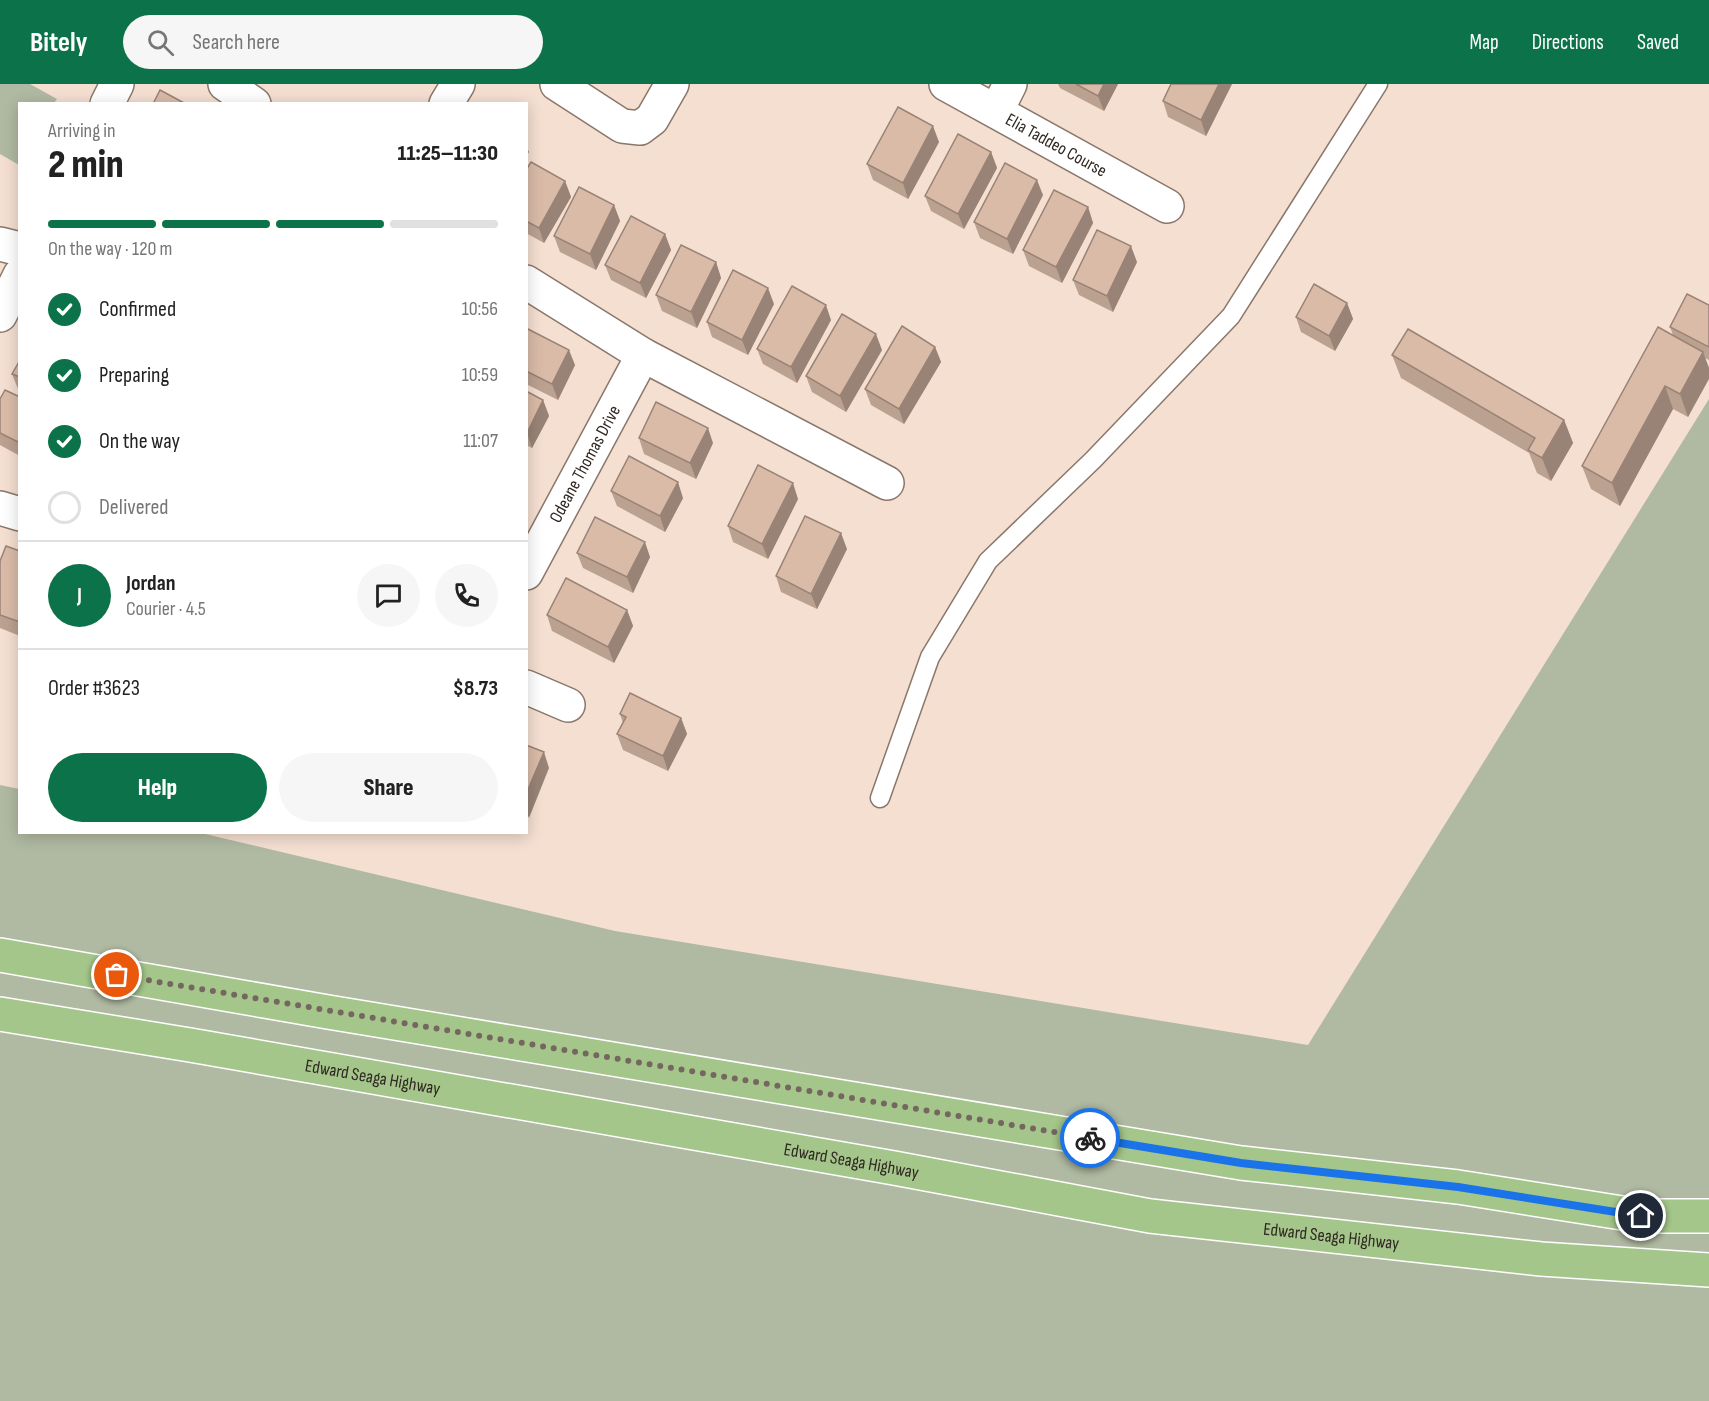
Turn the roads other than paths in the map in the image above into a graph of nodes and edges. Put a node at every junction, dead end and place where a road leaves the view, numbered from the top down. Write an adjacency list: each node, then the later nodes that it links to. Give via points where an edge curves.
1 (117, 84): 9 (street)
2 (225, 84): 10 (street)
3 (458, 84): 11 (street)
4 (557, 84): 5 (street, via 622,126 640,128 652,118)
5 (672, 84)
6 (946, 84): 8 (street, Elia Taddeo Course)
7 (1378, 84): 25 (lane, via 1231,316 1094,460 988,561 930,657)
8 (1003, 97): 12 (street, Elia Taddeo Course)
9 (108, 102)
10 (251, 102)
11 (447, 102)
12 (1167, 206)
13 (0, 244): 14 (street)
14 (18, 248)
15 (18, 279): 17 (street)
16 (528, 283): 18 (street)
17 (0, 315)
18 (643, 355): 19 (street); 22 (street, Odeane Thomas Drive)
19 (887, 483)
20 (0, 508): 21 (street)
21 (18, 513)
22 (528, 569)
23 (528, 688): 24 (street)
24 (568, 705)
25 (880, 798)
26 (0, 955): 28 (highway, via 1241,1163 1458,1187 1641,1216)
27 (0, 1014): 29 (highway, Edward Seaga Highway, via 1150,1216 1541,1259)
28 (1709, 1216)
29 (1709, 1270)

